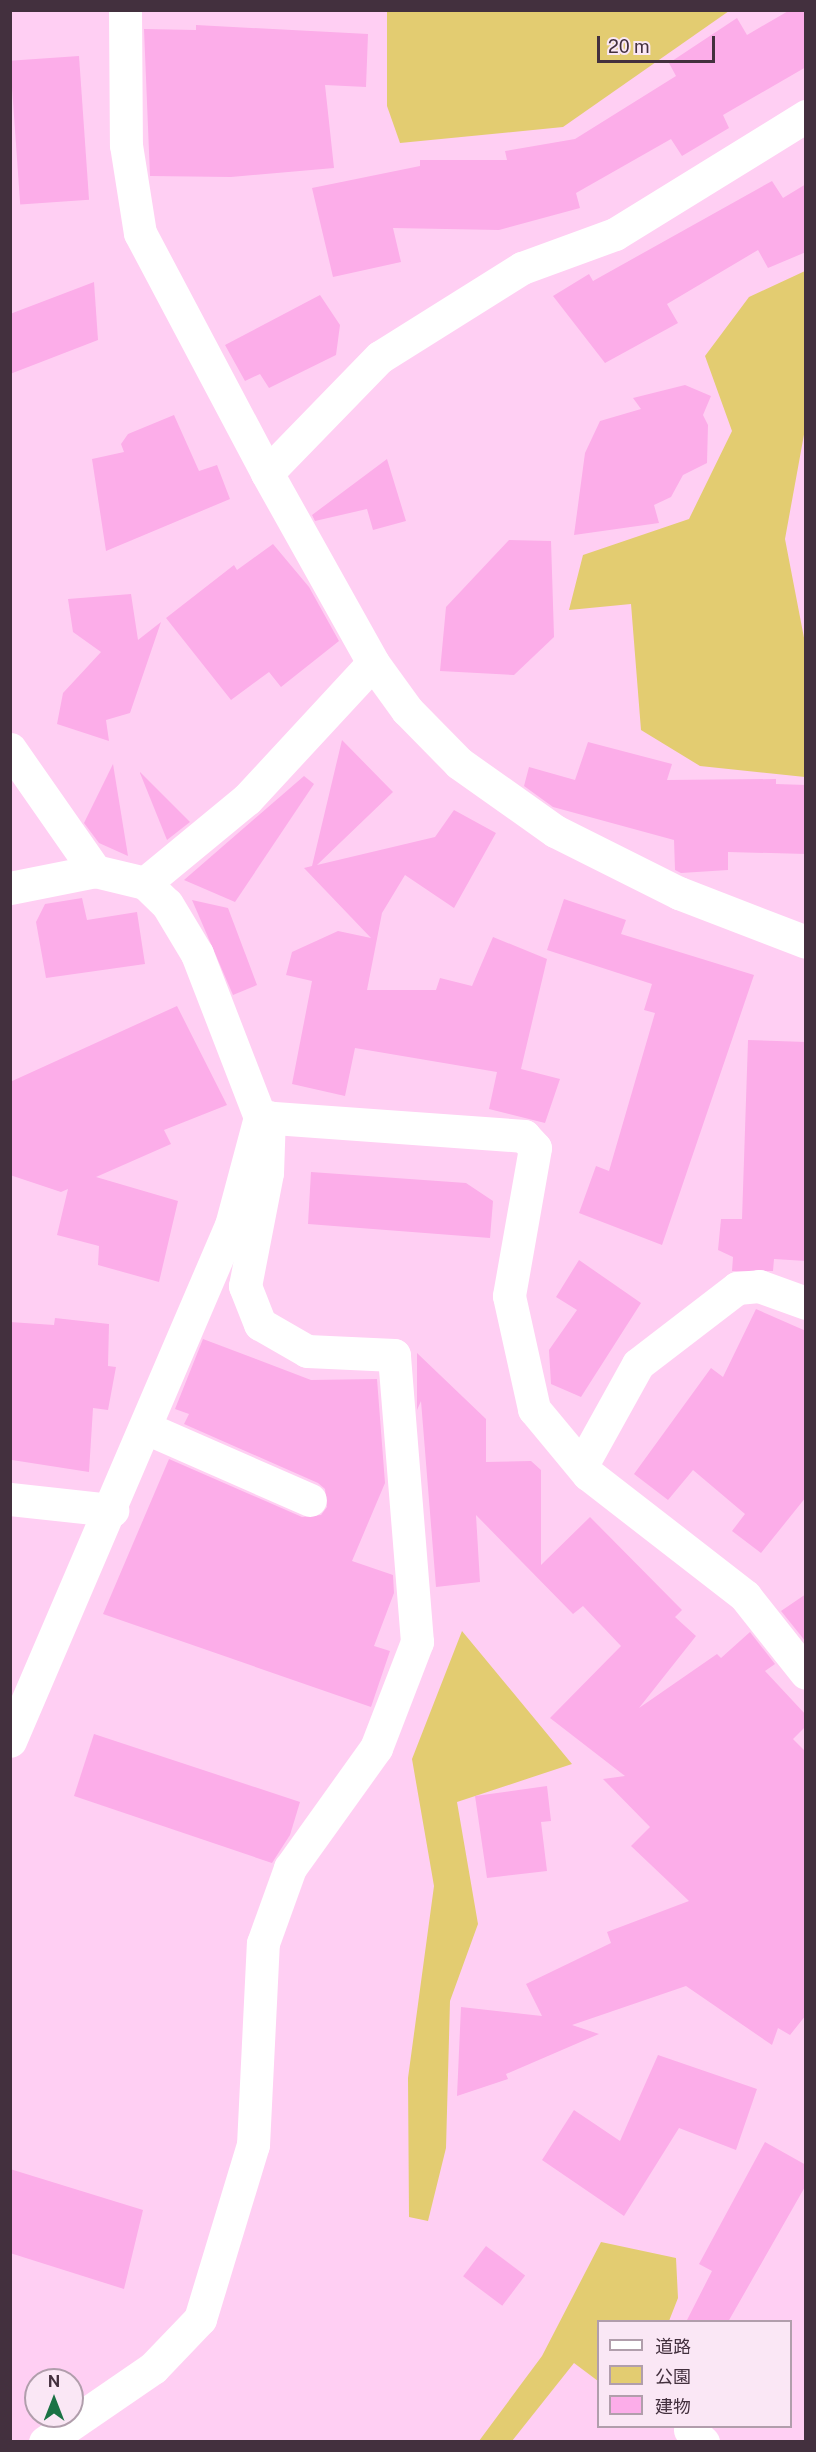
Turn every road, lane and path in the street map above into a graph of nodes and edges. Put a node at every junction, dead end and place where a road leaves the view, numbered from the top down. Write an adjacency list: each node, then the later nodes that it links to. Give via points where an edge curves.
1 (125, 10): 3 (street, via 126,145 140,233)
2 (806, 116): 3 (street, via 615,234 522,268 380,357)
3 (267, 473): 4 (street)
4 (373, 663): 7 (street, via 247,799); 9 (street, via 407,711 459,763 555,831 679,892)
5 (10, 749): 6 (street)
6 (95, 871): 7 (street); 8 (street)
7 (146, 883): 10 (street, via 167,904 197,954)
8 (10, 888)
9 (806, 942)
10 (265, 1117): 12 (street, via 231,1225); 13 (street, via 524,1136 535,1148 509,1296 534,1409); 19 (street, via 267,1173 245,1286 260,1324 307,1351 394,1355 417,1642 376,1748 290,1868 263,1943 253,2145 200,2319 153,2368)
11 (806, 1304): 13 (street, via 759,1286 737,1288 638,1364)
12 (146, 1428): 15 (street); 16 (street)
13 (582, 1465): 17 (street, via 745,1596)
14 (10, 1499): 16 (street)
15 (310, 1500)
16 (112, 1510): 18 (street)
17 (806, 1673)
18 (10, 1741)
19 (45, 2442)

